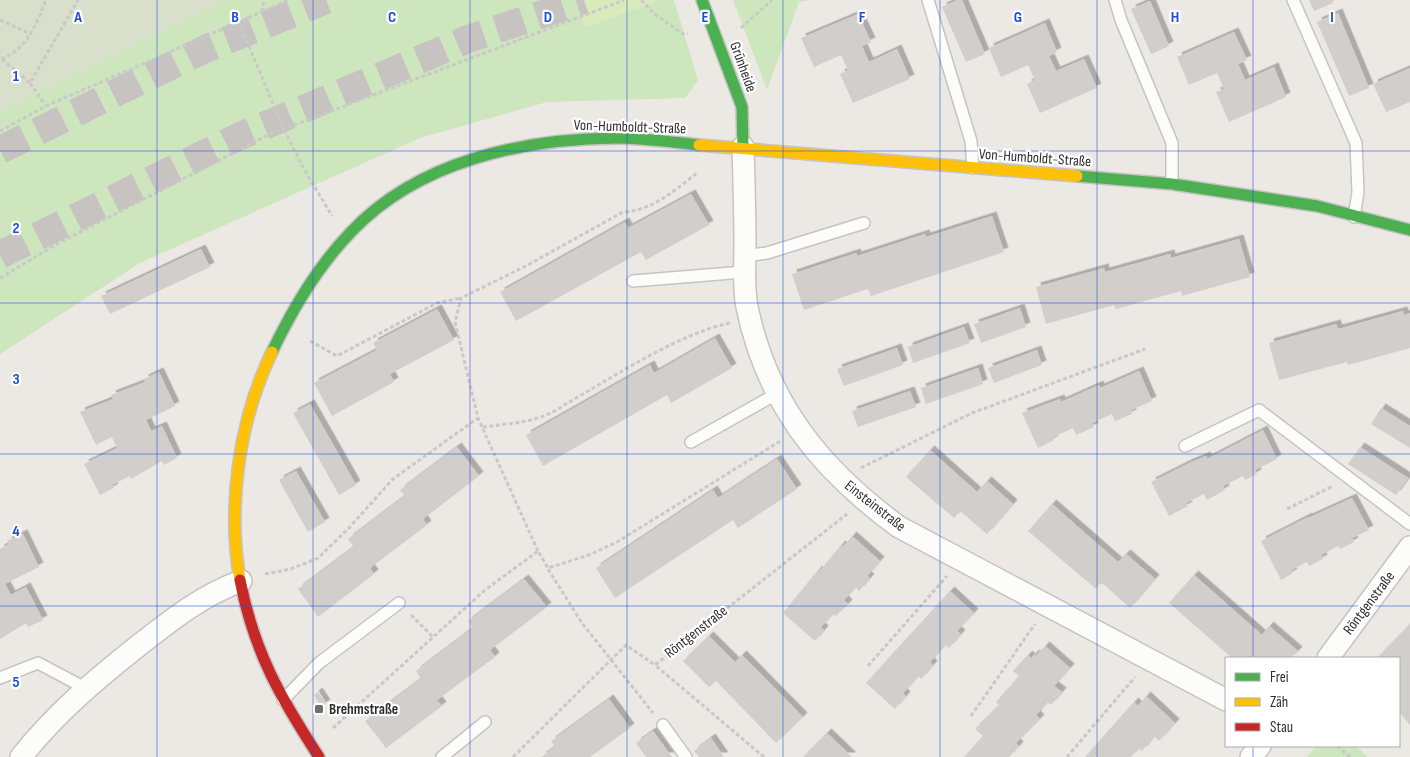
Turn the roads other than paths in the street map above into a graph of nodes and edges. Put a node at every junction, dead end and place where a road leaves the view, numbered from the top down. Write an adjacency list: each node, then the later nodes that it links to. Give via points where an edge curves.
1 (702, 0): 5 (street, Grünheide, via 742,107)
2 (928, 0): 6 (lane, via 971,141)
3 (1115, 0): 7 (lane, via 1172,143)
4 (1293, 0): 8 (lane, via 1356,143 1358,192)
5 (743, 147): 6 (street, Von-Humboldt-Straße); 11 (street, Einsteinstraße); 18 (street, Von-Humboldt-Straße, via 584,138 508,147 449,167 421,181 369,215 344,236 280,335 262,374 241,456 236,498 236,540)
6 (972, 168): 7 (street, Von-Humboldt-Straße)
7 (1172, 184): 8 (street, Von-Humboldt-Straße, via 1316,206)
8 (1354, 216): 10 (street, Von-Humboldt-Straße)
9 (864, 222): 11 (lane, via 767,253)
10 (1410, 230)
11 (745, 264): 12 (lane); 13 (street, Einsteinstraße, via 747,306 763,363)
12 (633, 281)
13 (778, 393): 14 (lane); 23 (street, Einsteinstraße, via 805,438 832,472 863,501 899,527)
14 (691, 442)
15 (1185, 446): 16 (lane, via 1259,410)
16 (1410, 524)
17 (1410, 547): 20 (street, Röntgenstraße)
18 (241, 581): 22 (street, via 200,599); 24 (street, Von-Humboldt-Straße, via 256,642)
19 (399, 603): 24 (lane, via 319,662)
20 (1329, 657)
21 (0, 678): 22 (lane, via 38,663)
22 (85, 688): 28 (street, via 41,731)
23 (1225, 699)
24 (282, 701): 29 (street, Von-Humboldt-Straße)
25 (485, 722): 30 (lane)
26 (663, 725): 31 (lane)
27 (1259, 747): 32 (street)
28 (21, 757)
29 (319, 757)
30 (442, 757)
31 (686, 757)
32 (1251, 757)

